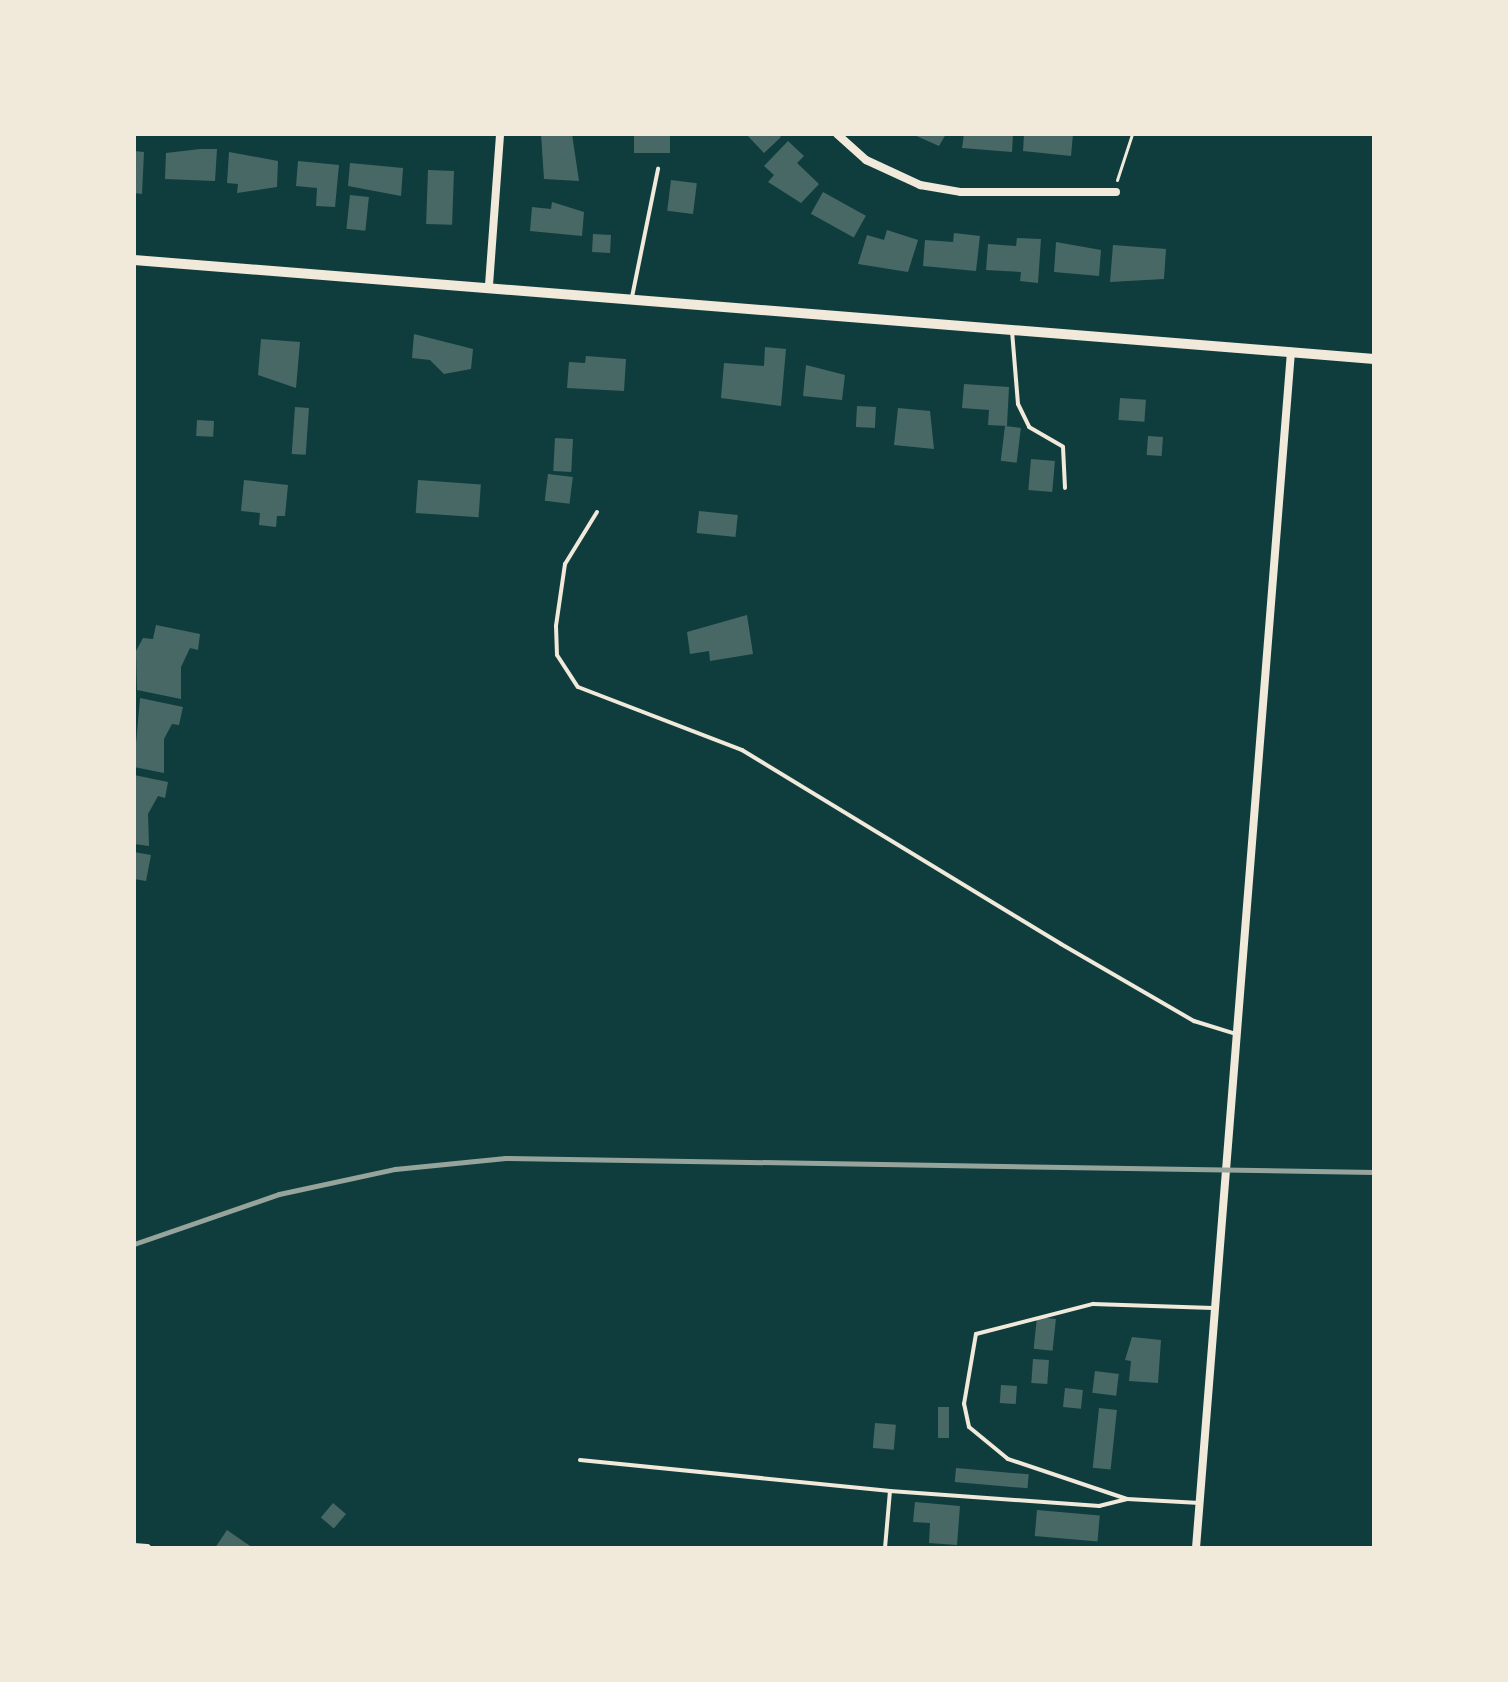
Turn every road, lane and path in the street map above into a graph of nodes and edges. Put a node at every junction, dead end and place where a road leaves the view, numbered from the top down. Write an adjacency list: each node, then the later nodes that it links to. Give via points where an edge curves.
1 (500, 134): 7 (street)
2 (837, 134): 5 (street, via 866,160 920,185 961,192)
3 (1132, 134): 5 (path, via 1119,154)
4 (658, 169): 8 (lane)
5 (1116, 192)
6 (134, 260): 7 (street)
7 (489, 285): 8 (street)
8 (632, 297): 9 (street)
9 (1012, 329): 10 (street); 12 (lane, via 1018,404 1029,427 1063,447)
10 (1291, 352): 11 (street); 14 (street)
11 (1374, 359)
12 (1065, 488)
13 (597, 512): 14 (lane, via 565,564 556,626 557,655 578,687 742,750 1114,975 1194,1021)
14 (1233, 1033): 15 (street)
15 (1213, 1308): 18 (lane, via 1093,1304 976,1334 964,1404 969,1427 1008,1459); 19 (street)
16 (580, 1460): 17 (lane)
17 (890, 1491): 18 (lane, via 1099,1506); 22 (lane)
18 (1127, 1499): 19 (lane)
19 (1200, 1503): 23 (street)
20 (134, 1547): 21 (street)
21 (147, 1548)
22 (885, 1548)
23 (1196, 1548)

